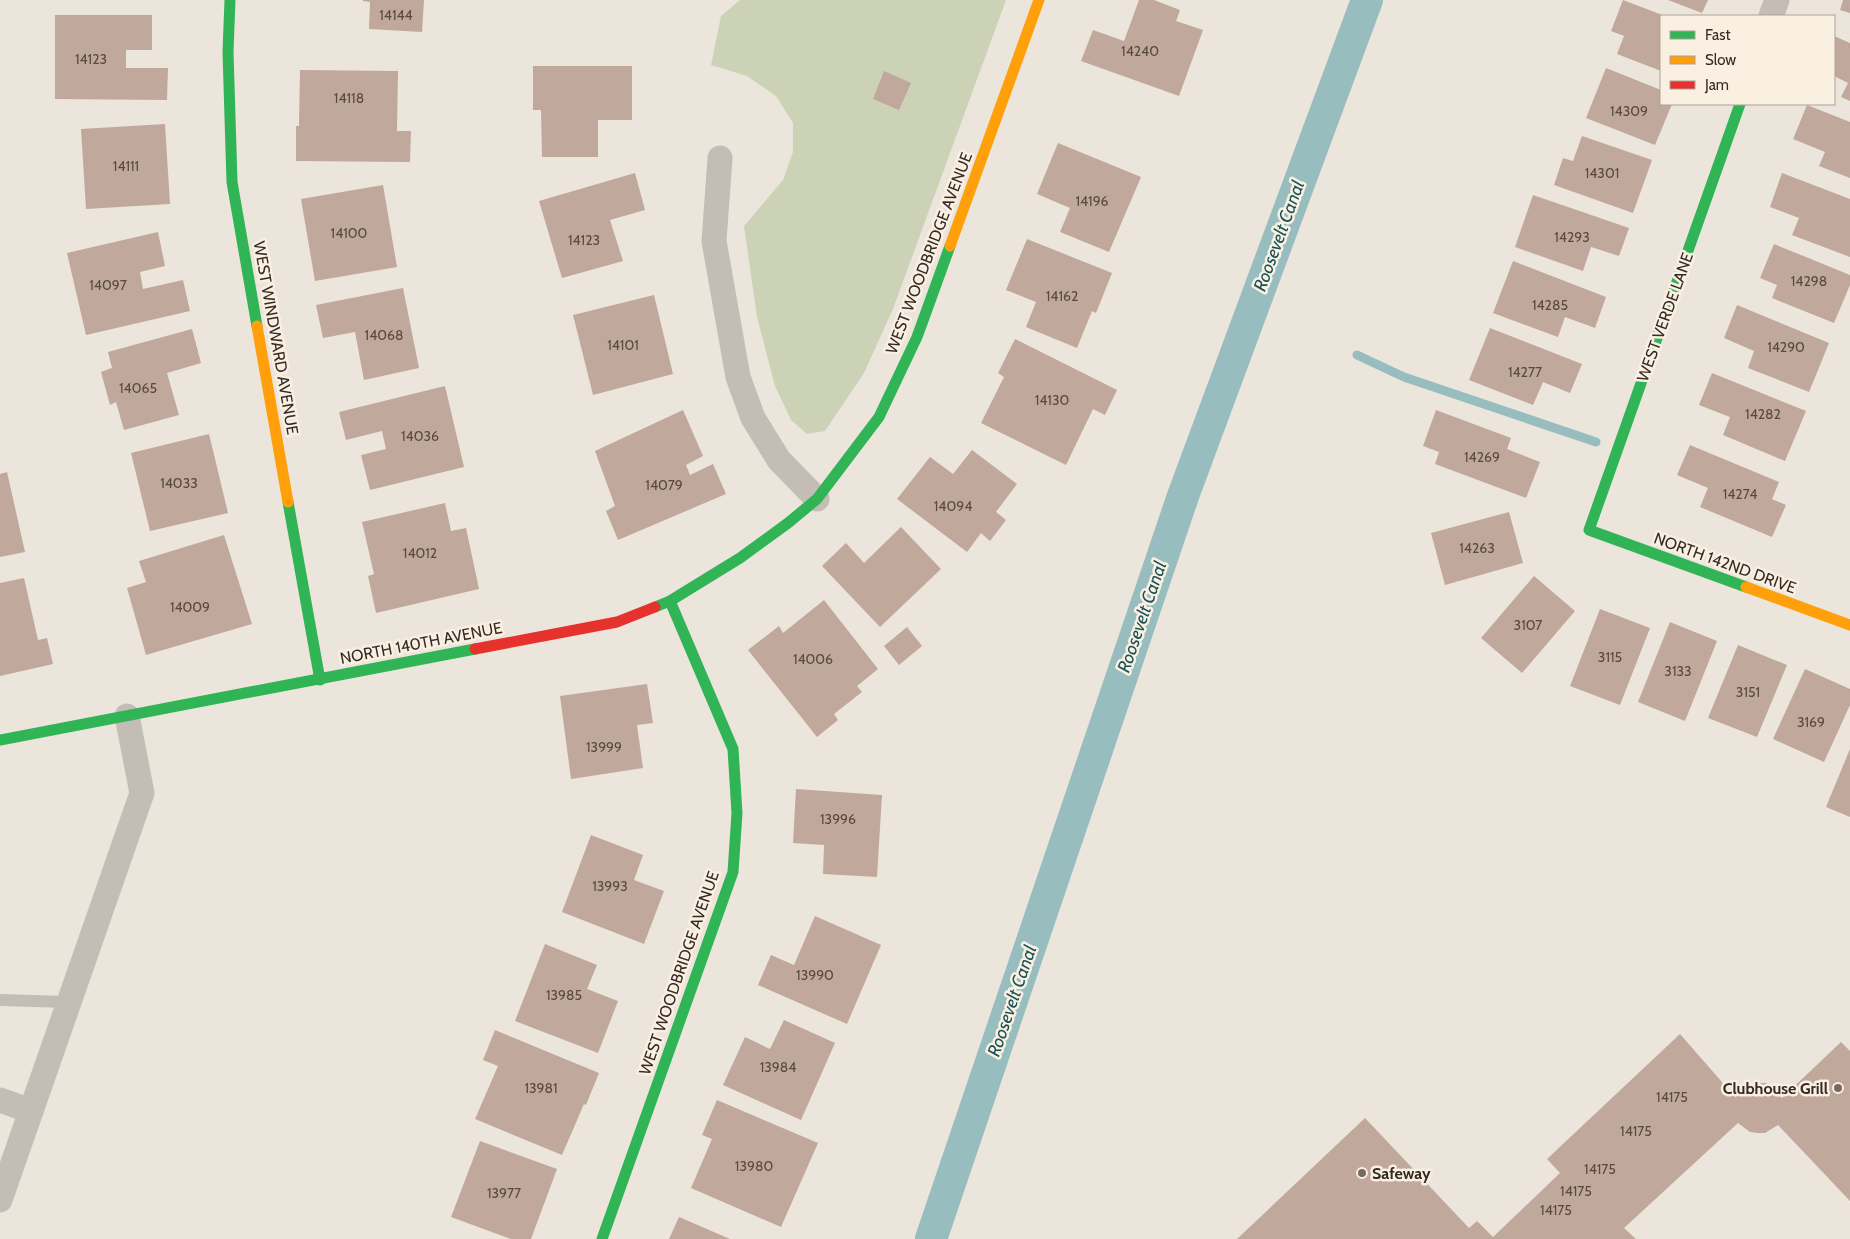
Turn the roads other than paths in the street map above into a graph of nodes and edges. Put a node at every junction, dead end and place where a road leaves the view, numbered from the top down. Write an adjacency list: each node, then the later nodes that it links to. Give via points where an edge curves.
1 (230, 0): 11 (street, WEST WINDWARD AVENUE, via 228,52 232,182)
2 (1038, 0): 7 (street, WEST WOODBRIDGE AVENUE, via 917,337 879,417)
3 (1777, 0): 4 (street)
4 (1771, 15)
5 (1740, 105): 8 (street, WEST VERDE LANE)
6 (720, 158): 7 (street, via 714,241 738,377 753,418 778,460)
7 (817, 499): 9 (street, NORTH 140TH AVENUE, via 740,558)
8 (1589, 530): 10 (street, NORTH 142ND DRIVE)
9 (670, 601): 11 (street, NORTH 140TH AVENUE, via 617,622); 19 (street, WEST WOODBRIDGE AVENUE, via 733,749 737,813 732,872)
10 (1850, 625)
11 (320, 680): 12 (street, NORTH 140TH AVENUE)
12 (127, 716): 13 (street, NORTH 140TH AVENUE); 15 (street, via 142,793)
13 (0, 740)
14 (0, 1000): 15 (lane)
15 (68, 1002): 17 (street)
16 (0, 1100): 17 (street)
17 (30, 1111): 18 (street)
18 (0, 1200)
19 (602, 1239)

